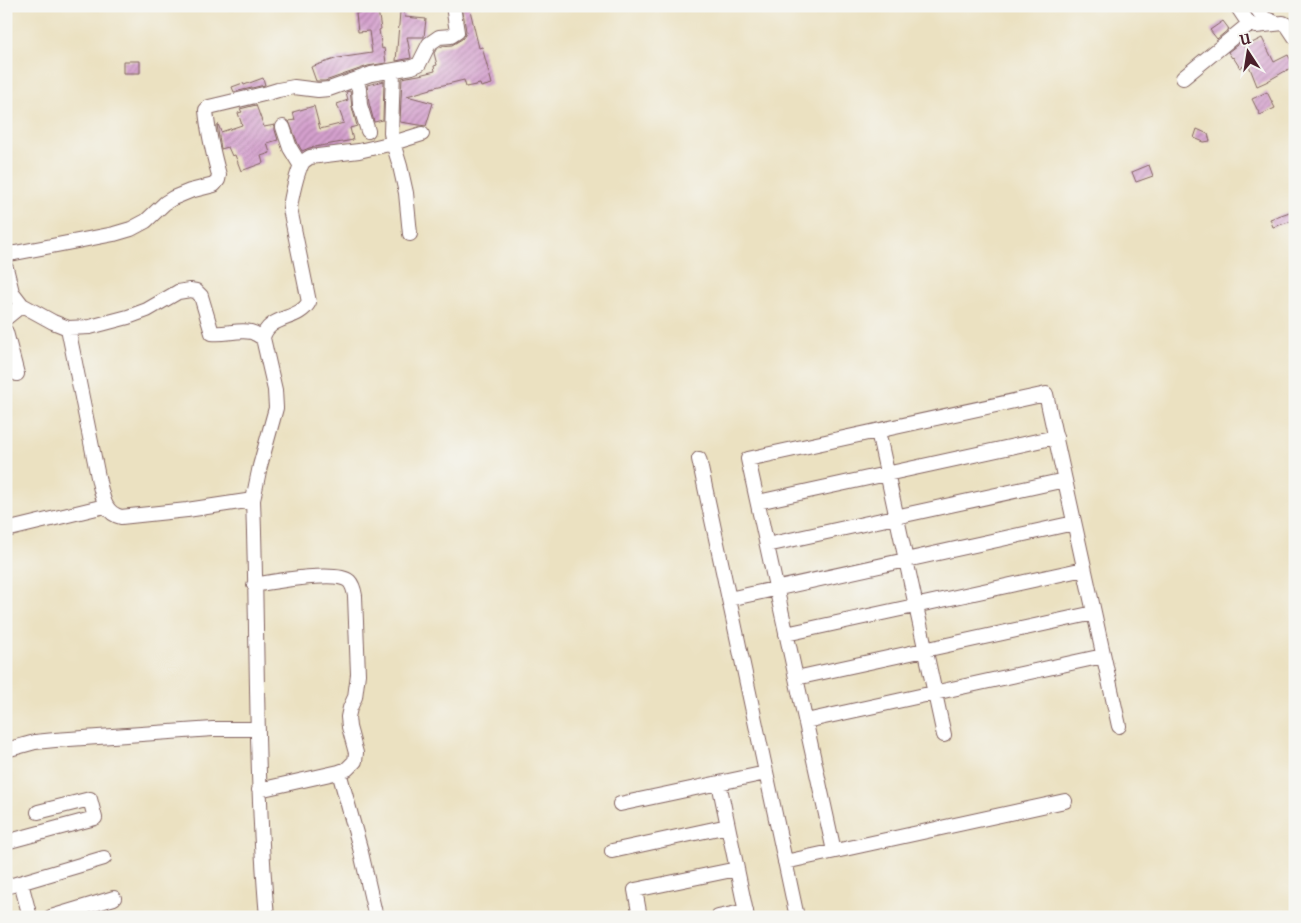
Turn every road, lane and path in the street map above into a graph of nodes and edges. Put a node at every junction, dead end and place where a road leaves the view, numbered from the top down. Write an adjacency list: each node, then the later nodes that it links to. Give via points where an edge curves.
1 (453, 6): 7 (street, via 457,32 439,37 430,44 419,64)
2 (1237, 6): 5 (street)
3 (1256, 6): 4 (street, via 1264,18)
4 (1276, 23): 5 (street); 6 (street, via 1287,25)
5 (1249, 24): 8 (street)
6 (1295, 37)
7 (393, 71): 9 (street); 13 (street)
8 (1183, 78)
9 (356, 80): 11 (street); 16 (street, via 329,89 294,87 209,107 206,110 207,126 219,175 214,185 173,198 131,229)
10 (283, 127): 14 (street)
11 (368, 131)
12 (422, 134): 13 (street)
13 (393, 142): 14 (street, via 310,158); 15 (street, via 406,193)
14 (301, 166): 23 (street, via 290,209 308,302 301,312 270,325)
15 (410, 234)
16 (6, 254)
17 (6, 268): 18 (street)
18 (9, 293): 19 (street)
19 (22, 305): 20 (street); 21 (street)
20 (6, 318)
21 (68, 328): 23 (street, via 128,318 178,292 190,290 201,296 212,333 242,331); 32 (street)
22 (6, 332): 24 (street)
23 (263, 338): 30 (street, via 276,408)
24 (18, 374)
25 (878, 431): 26 (street, via 1046,394); 28 (street); 31 (street, via 748,459)
26 (1056, 436): 28 (street); 29 (street)
27 (699, 459): 41 (street)
28 (887, 473): 31 (street); 33 (street)
29 (1065, 480): 33 (street); 34 (street)
30 (253, 500): 32 (street, via 122,517); 39 (street)
31 (758, 502): 36 (street)
32 (105, 506): 35 (street)
33 (896, 516): 36 (street); 37 (street)
34 (1074, 524): 37 (street); 38 (street)
35 (6, 530)
36 (767, 545): 40 (street)
37 (906, 560): 40 (street); 42 (street)
38 (1084, 569): 42 (street); 43 (street)
39 (254, 585): 51 (street); 54 (street, via 316,576 348,580 353,587 358,674 348,717 356,753 355,760 347,769)
40 (777, 588): 41 (street); 44 (street)
41 (729, 599): 55 (street)
42 (916, 606): 44 (street); 45 (street)
43 (1094, 613): 45 (street); 46 (street)
44 (786, 634): 47 (street)
45 (926, 650): 47 (street); 48 (street)
46 (1103, 656): 48 (street); 50 (street)
47 (796, 678): 49 (street)
48 (935, 693): 49 (street); 52 (street)
49 (806, 721): 64 (street)
50 (1119, 726)
51 (258, 729): 53 (street, via 55,740); 57 (street)
52 (944, 735)
53 (6, 750)
54 (339, 772): 57 (street); 75 (street, via 360,848)
55 (766, 773): 56 (street); 66 (street)
56 (718, 783): 59 (street); 60 (street)
57 (259, 790): 74 (street)
58 (1065, 801): 64 (street)
59 (620, 804)
60 (728, 826): 63 (street); 67 (street)
61 (44, 832): 61 (street, via 95,818 90,799 36,805); 62 (street)
62 (6, 842)
63 (612, 851)
64 (834, 852): 66 (street)
65 (104, 858): 68 (street)
66 (785, 862): 78 (street)
67 (737, 869): 71 (street); 76 (street, via 635,890)
68 (21, 883): 69 (street); 72 (street)
69 (6, 887)
70 (114, 898): 73 (street)
71 (746, 914): 77 (street)
72 (30, 917)
73 (52, 917)
74 (266, 917)
75 (373, 917)
76 (640, 917)
77 (718, 917)
78 (797, 917)

